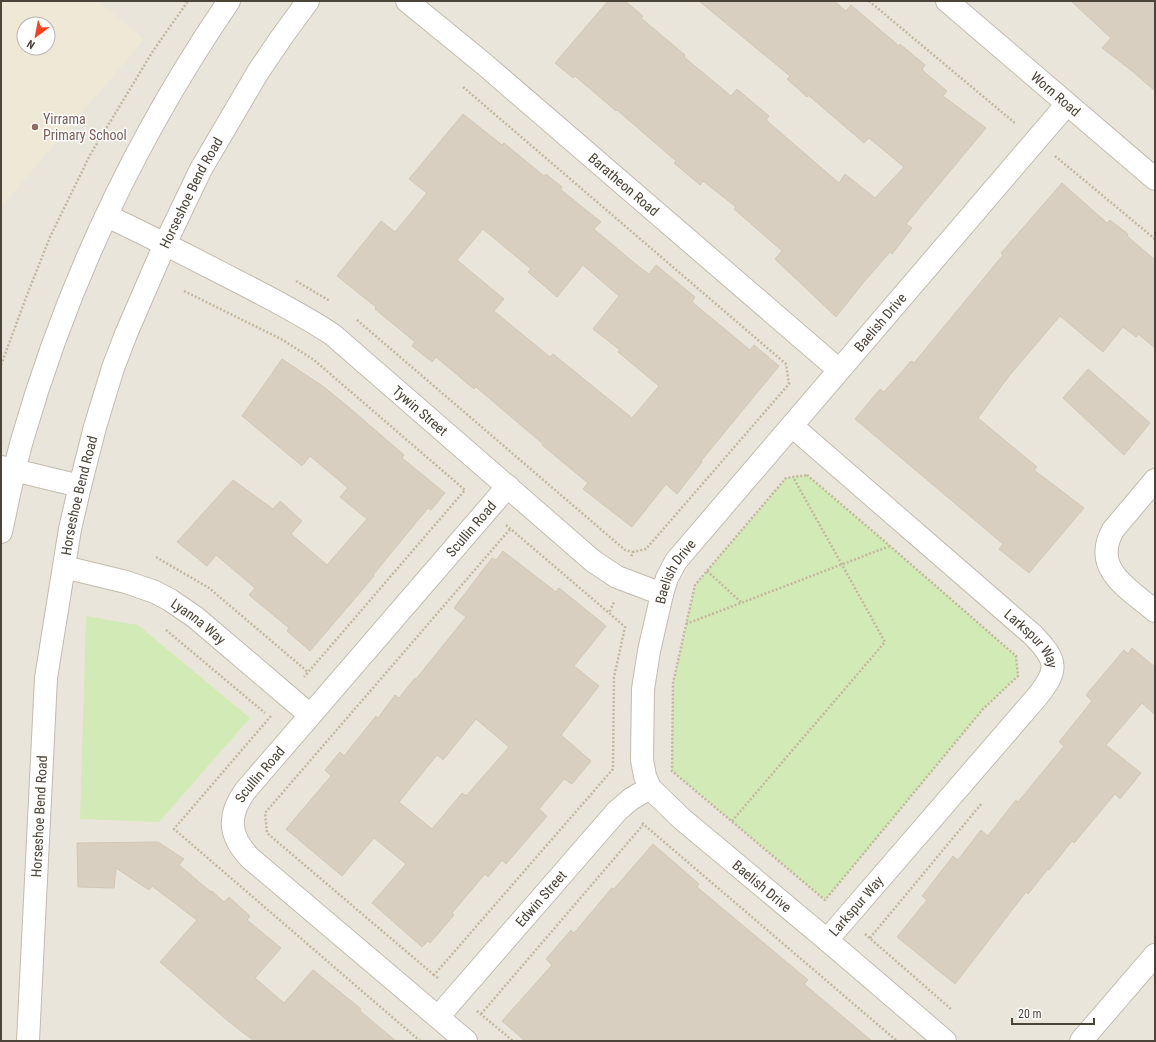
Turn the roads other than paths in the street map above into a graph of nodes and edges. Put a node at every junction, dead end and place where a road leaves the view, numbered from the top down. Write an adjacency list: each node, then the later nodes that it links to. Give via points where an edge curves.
1 (229, 1): 7 (street, via 146,136)
2 (308, 1): 8 (street, Horseshoe Bend Road, via 269,55 223,129)
3 (407, 1): 9 (street, Baratheon Road, via 484,64)
4 (950, 4): 5 (street, Worn Road)
5 (1068, 104): 6 (street, Worn Road); 9 (street, Baelish Drive)
6 (1155, 179)
7 (107, 216): 8 (street, Tywin Street); 11 (street, via 75,287 23,438)
8 (165, 244): 13 (street, Horseshoe Bend Road, via 113,368); 14 (street, Tywin Street, via 311,320 333,335)
9 (839, 370): 10 (street, Baelish Drive)
10 (792, 426): 17 (street, Baelish Drive, via 684,551 670,571); 21 (street, Larkspur Way, via 1033,635 1046,649 1053,662 1050,679 1036,698)
11 (8, 469): 13 (street); 15 (street)
12 (1155, 480): 18 (street, via 1113,530 1106,551 1107,562 1119,581)
13 (80, 486): 16 (street, Horseshoe Bend Road)
14 (508, 486): 17 (street, Tywin Street, via 606,571); 19 (street, Scullin Road)
15 (1, 532)
16 (64, 567): 19 (street, Lyanna Way, via 126,582 170,600 195,617); 24 (street, Horseshoe Bend Road, via 46,678)
17 (662, 594): 20 (street, Baelish Drive, via 643,690 642,760)
18 (1155, 611)
19 (310, 715): 23 (street, Scullin Road, via 241,796 233,816 234,833 250,858)
20 (650, 788): 21 (street, Baelish Drive, via 682,819); 23 (street, Edwin Street, via 622,806)
21 (827, 940): 26 (street, Baelish Drive)
22 (1155, 955): 27 (street)
23 (438, 1017): 25 (street, Scullin Road)
24 (28, 1041)
25 (466, 1041)
26 (945, 1041)
27 (1081, 1041)

